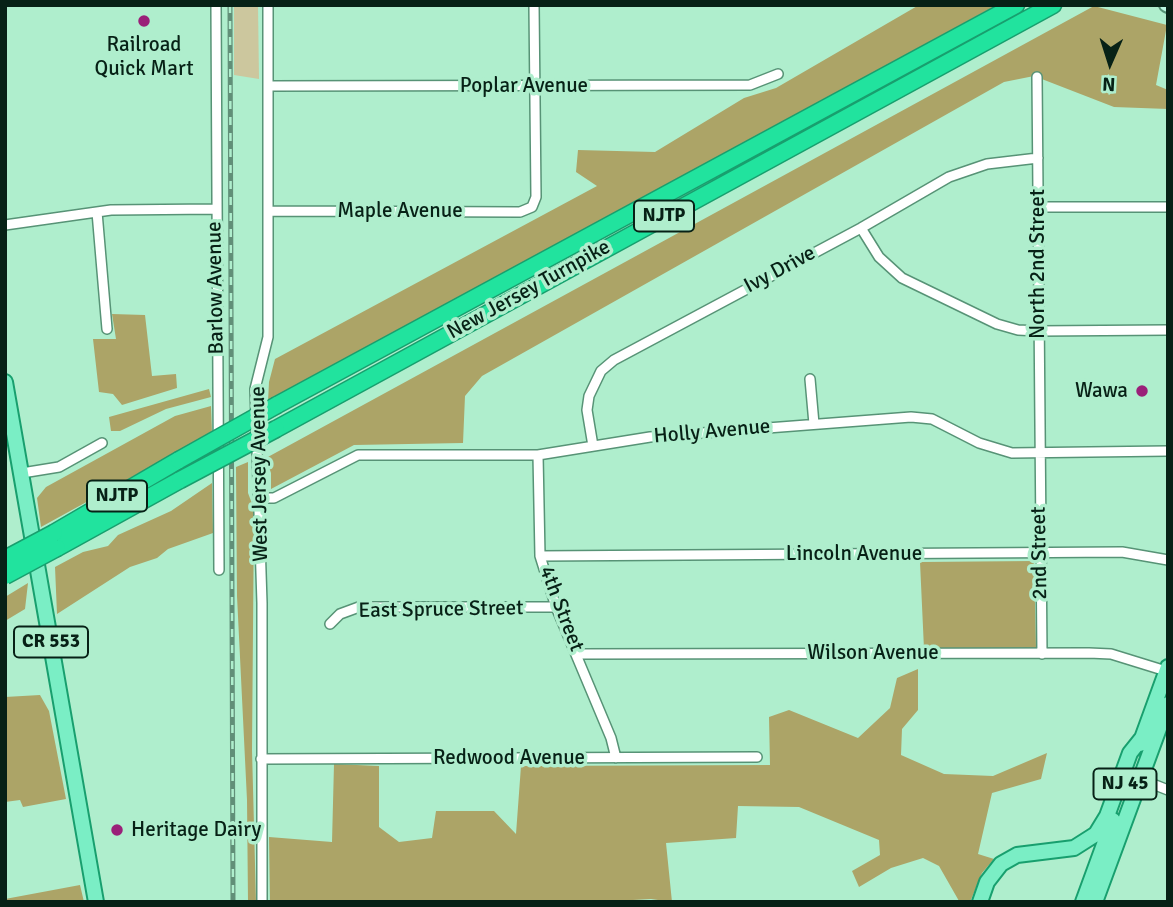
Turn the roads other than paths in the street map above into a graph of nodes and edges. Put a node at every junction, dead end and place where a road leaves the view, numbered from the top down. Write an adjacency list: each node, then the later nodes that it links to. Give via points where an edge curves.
1 (216, 5): 13 (street, Barlow Avenue)
2 (268, 5): 8 (street, West Jersey Avenue)
3 (534, 5): 9 (street)
4 (1016, 5): 31 (highway, New Jersey Turnpike / NJTP, bridge, via 277,405 179,460)
5 (1053, 5): 31 (highway, New Jersey Turnpike / NJTP, bridge, via 276,429)
6 (778, 74): 9 (street, Poplar Avenue, via 750,85)
7 (1037, 77): 10 (street, North 2nd Street)
8 (269, 86): 9 (street, Poplar Avenue); 14 (street, West Jersey Avenue)
9 (535, 86): 14 (street, Maple Avenue, via 536,197 532,207 520,212)
10 (1038, 159): 11 (street, North 2nd Street); 17 (street, Ivy Drive, via 972,167)
11 (1038, 207): 12 (street); 20 (street, North 2nd Street)
12 (1168, 207)
13 (215, 209): 15 (street); 36 (street, Barlow Avenue)
14 (268, 211): 30 (street, West Jersey Avenue, via 268,337 255,389)
15 (97, 212): 16 (street); 18 (street)
16 (5, 225)
17 (861, 228): 20 (street, via 880,257 911,284 997,324); 25 (street, Ivy Drive, via 606,366 589,396)
18 (107, 329)
19 (1168, 330): 20 (street)
20 (1038, 331): 27 (street, North 2nd Street)
21 (810, 379): 23 (street)
22 (5, 382): 29 (main road, CR 553)
23 (814, 424): 25 (street, Holly Avenue); 27 (street, Holly Avenue, via 932,419 993,449)
24 (102, 443): 29 (street, via 59,467)
25 (593, 446): 28 (street, Holly Avenue)
26 (1168, 451): 27 (street, Holly Avenue)
27 (1040, 452): 32 (street, 2nd Street)
28 (538, 455): 30 (street, Holly Avenue, via 358,455 274,498); 33 (street, 4th Street)
29 (22, 473): 50 (main road, CR 553)
30 (260, 498): 47 (street, West Jersey Avenue)
31 (56, 541): 34 (highway, New Jersey Turnpike / NJTP, bridge); 37 (highway, New Jersey Turnpike / NJTP, bridge)
32 (1040, 553): 33 (street, Lincoln Avenue); 35 (street, Lincoln Avenue, via 1122,552); 41 (street, 2nd Street)
33 (540, 555): 38 (street, 4th Street)
34 (5, 559)
35 (1168, 560)
36 (219, 570)
37 (5, 576)
38 (556, 607): 39 (street, East Spruce Street, via 359,607 340,614); 40 (street, 4th Street)
39 (330, 624)
40 (578, 653): 41 (street, Wilson Avenue); 46 (street, 4th Street)
41 (1042, 654): 42 (street, Wilson Avenue, via 1111,654)
42 (1167, 669): 44 (main road, NJ 45)
43 (1168, 704): 48 (main road, NJ 45)
44 (1142, 738): 52 (main road, via 1130,752 1096,834 1074,848 1031,851 1009,859 993,872); 53 (main road, NJ 45)
45 (757, 757): 46 (street, Redwood Avenue)
46 (616, 758): 47 (street, Redwood Avenue)
47 (261, 759): 51 (street, West Jersey Avenue)
48 (1140, 779): 49 (street); 54 (main road, NJ 45)
49 (1168, 790)
50 (96, 902)
51 (262, 902)
52 (980, 902)
53 (1083, 902)
54 (1095, 902)

